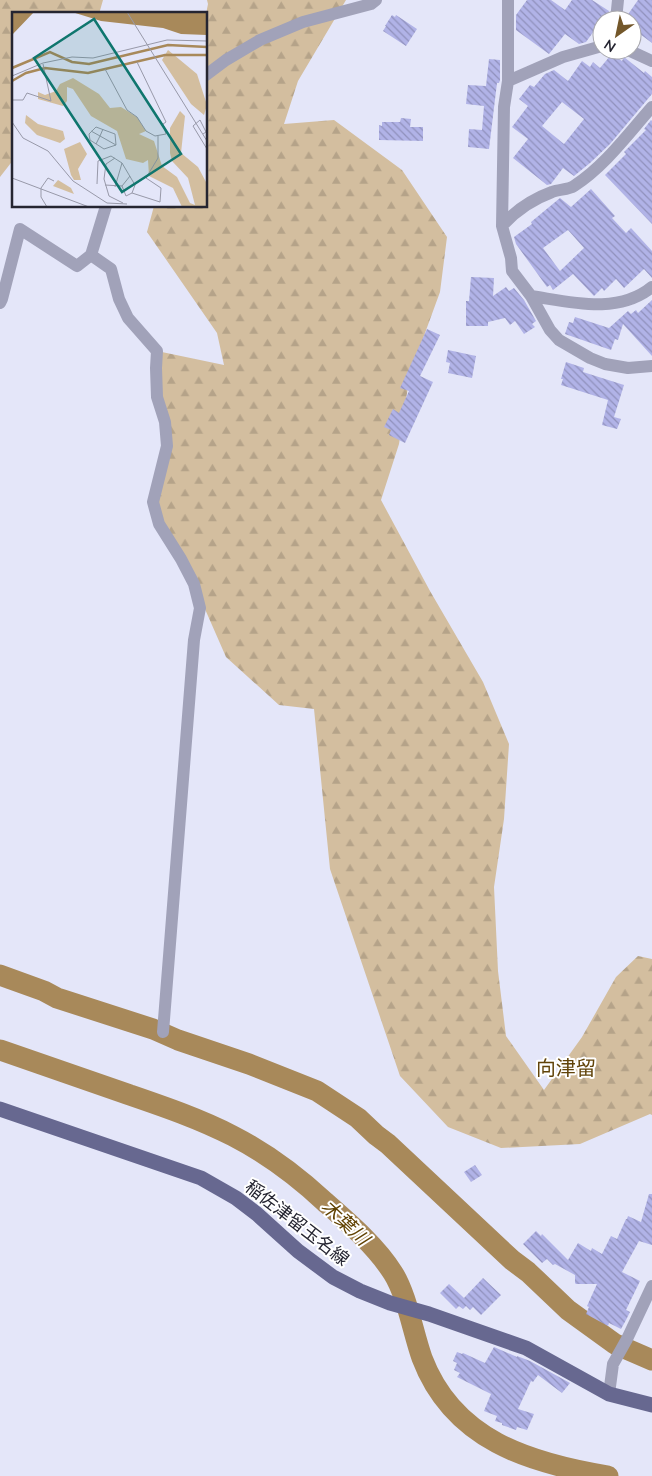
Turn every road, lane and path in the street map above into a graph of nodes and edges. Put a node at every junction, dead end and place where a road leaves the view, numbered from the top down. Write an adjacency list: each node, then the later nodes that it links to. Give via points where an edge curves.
1 (376, 0): 4 (street, via 302,22 268,36)
2 (508, 0): 5 (street)
3 (592, 49): 5 (street, via 563,57)
4 (208, 74)
5 (508, 81): 8 (street, via 504,107)
6 (652, 107): 8 (street, via 601,166 573,187 552,192 525,206)
7 (105, 208): 9 (street)
8 (502, 226): 11 (street, via 512,271)
9 (91, 255): 12 (street, via 78,266 20,229); 14 (street, via 110,269 128,318 157,351 157,397 165,422 167,446 153,502 159,524 194,584 200,608 194,640)
10 (652, 286): 11 (street, via 632,299 607,305)
11 (531, 296): 13 (street, via 559,340 590,358 628,368)
12 (0, 303)
13 (652, 366)
14 (163, 1032)
15 (0, 1109): 17 (main road, 稲佐津留玉名線, via 201,1178 236,1198 298,1252 333,1277 390,1303 526,1348)
16 (652, 1286): 17 (street, via 628,1339 612,1364)
17 (609, 1394): 18 (main road, 稲佐津留玉名線)
18 (652, 1405)

